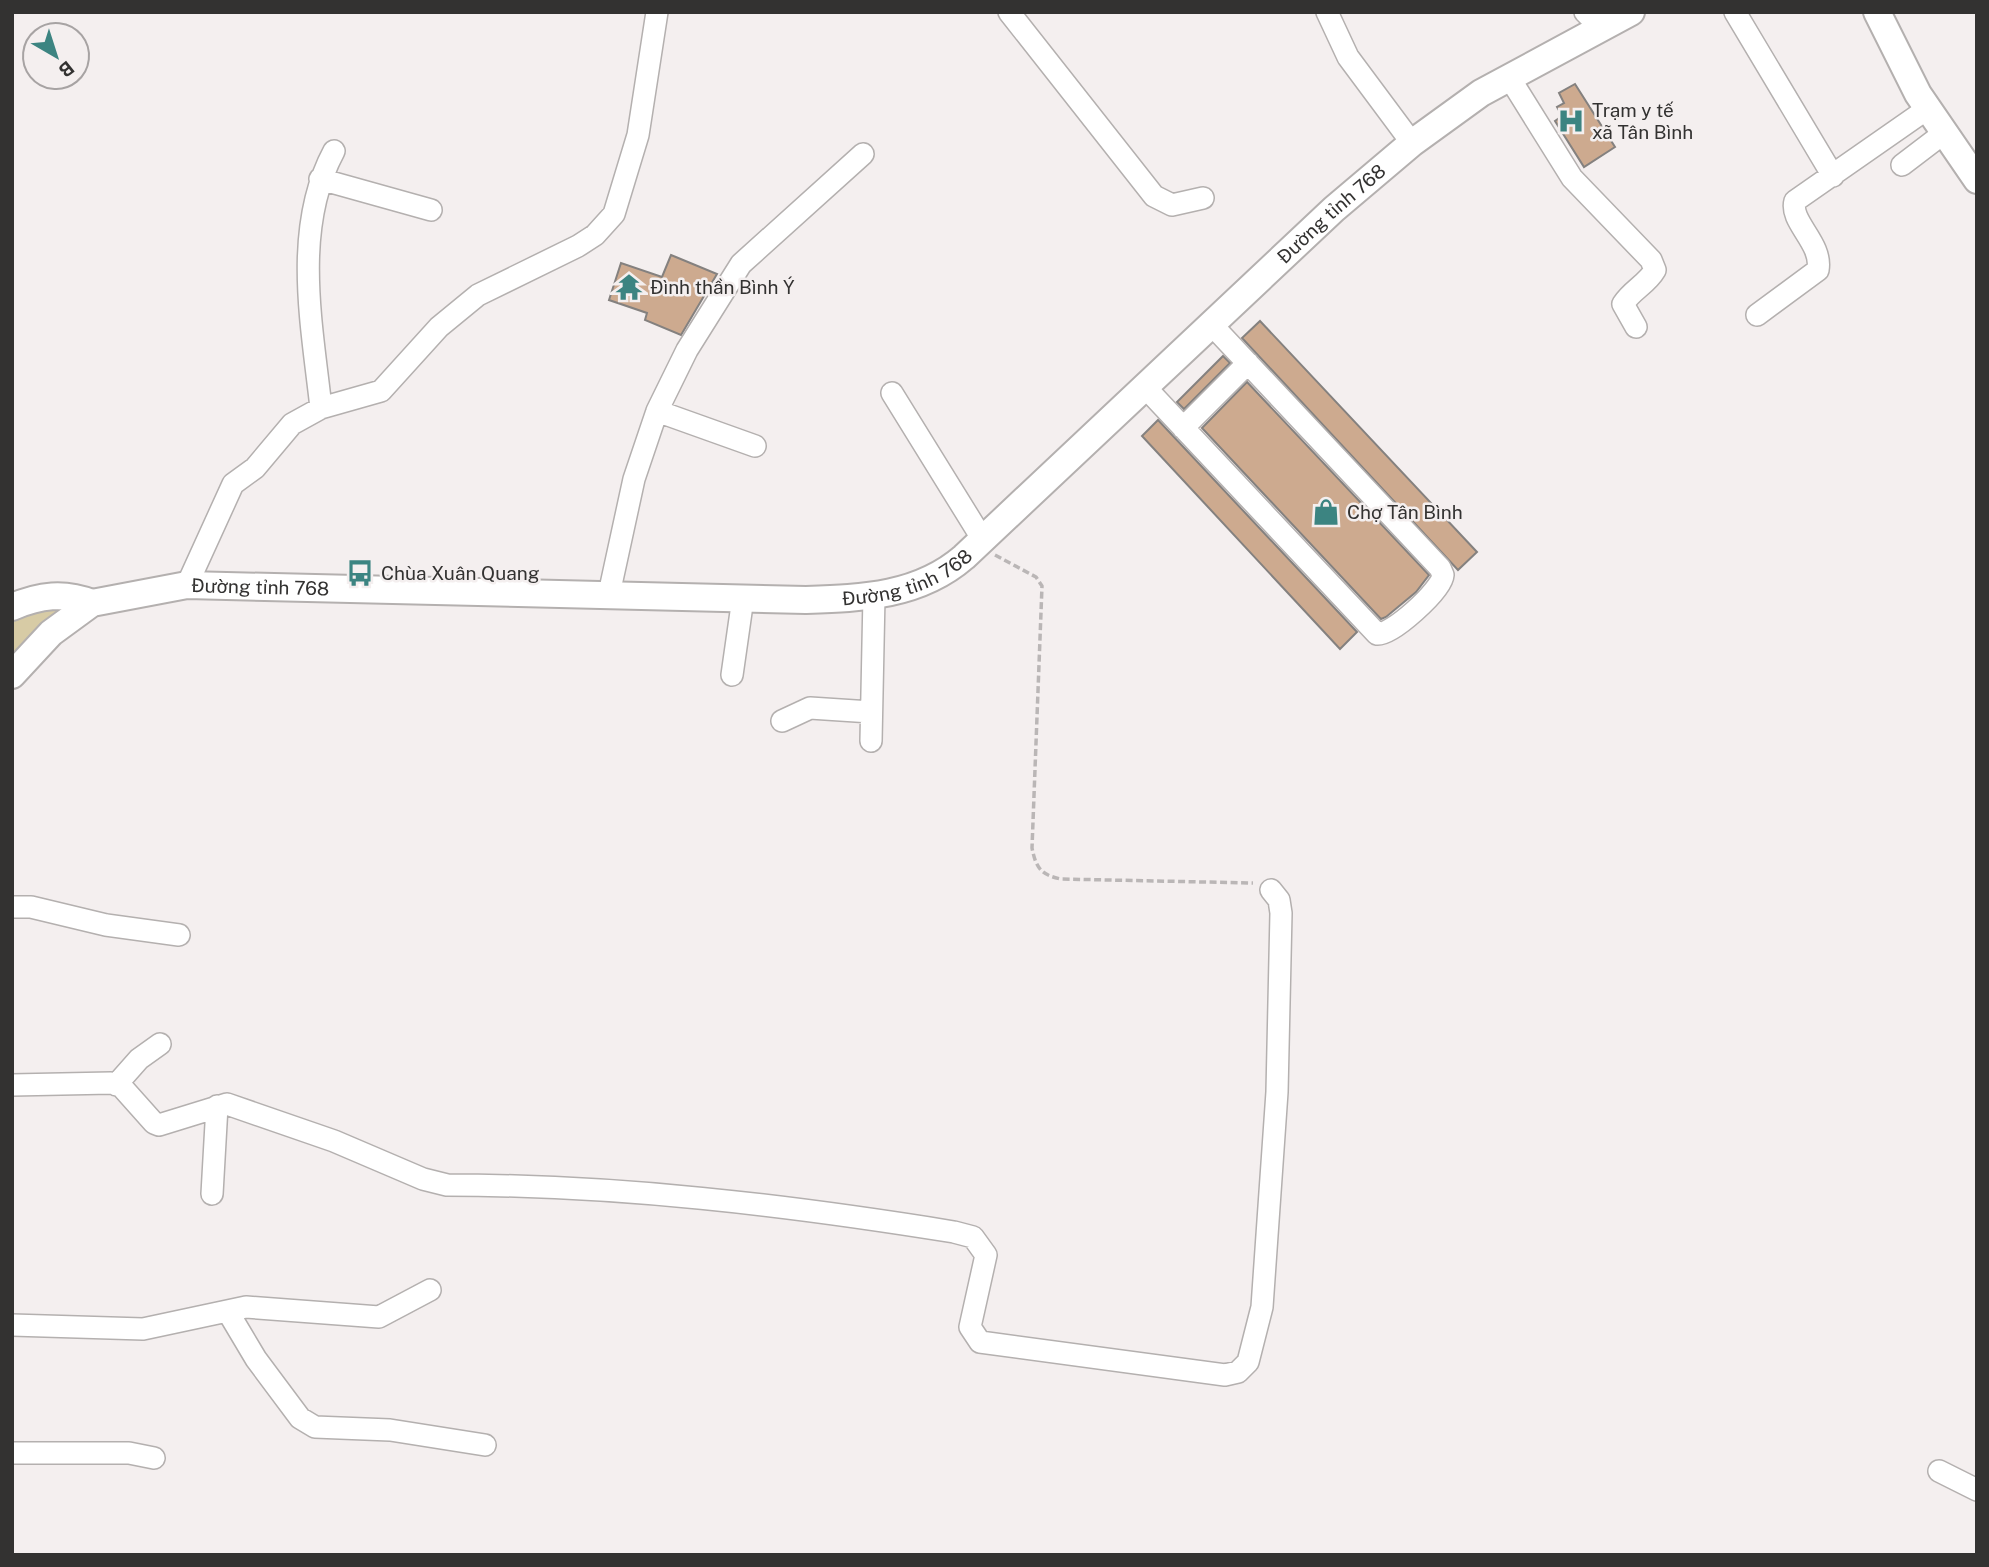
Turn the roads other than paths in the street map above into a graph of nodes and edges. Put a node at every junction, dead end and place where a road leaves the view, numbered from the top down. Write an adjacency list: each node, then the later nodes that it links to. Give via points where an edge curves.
1 (657, 12): 26 (street, via 638,135 614,214 578,246 478,295 439,327 372,397)
2 (1009, 12): 18 (street, via 1154,196 1172,205)
3 (1327, 12): 11 (street, via 1348,57)
4 (1631, 12): 7 (main road, Đường tỉnh 768)
5 (1735, 12): 15 (street)
6 (1877, 12): 9 (main road)
7 (1592, 20): 8 (main road, Đường tỉnh 768)
8 (1509, 77): 11 (main road, Đường tỉnh 768); 22 (street, via 1572,178 1651,260 1655,270 1649,281 1622,304)
9 (1927, 108): 10 (main road); 15 (street)
10 (1944, 133): 14 (street); 17 (main road)
11 (1412, 143): 21 (main road, Đường tỉnh 768)
12 (334, 151): 16 (street)
13 (863, 154): 27 (street, via 741,264 694,338)
14 (1902, 165)
15 (1833, 176): 20 (street, via 1793,206 1816,249 1818,270)
16 (320, 179): 19 (street); 26 (street, via 308,286)
17 (1977, 180)
18 (1203, 198)
19 (431, 210)
20 (1757, 315)
21 (1211, 324): 23 (street); 24 (main road, Đường tỉnh 768)
22 (1636, 327)
23 (1248, 363): 28 (street); 28 (street, via 1440,568 1443,575 1438,588 1390,632 1377,635)
24 (1144, 387): 28 (street); 30 (main road, Đường tỉnh 768)
25 (892, 393): 30 (street)
26 (321, 408): 31 (street, via 292,424 256,468 233,484)
27 (657, 411): 29 (street); 32 (street, via 634,479)
28 (1183, 428)
29 (755, 446)
30 (980, 542): 33 (main road, Đường tỉnh 768, via 940,575)
31 (187, 585): 32 (main road, Đường tỉnh 768); 35 (main road, Đường tỉnh 768)
32 (609, 594): 34 (main road, Đường tỉnh 768)
33 (874, 596): 34 (main road, Đường tỉnh 768); 39 (street)
34 (743, 598): 38 (street)
35 (92, 603): 36 (main road, via 60,594); 37 (main road, Đường tỉnh 768, via 43,640)
36 (12, 607)
37 (12, 675)
38 (732, 675)
39 (871, 712): 40 (street, via 810,708); 41 (street)
40 (782, 720)
41 (871, 741)
42 (1271, 890): 48 (street, via 1279,900 1281,914 1277,1092 1262,1307 1248,1362 1238,1372 1225,1375 980,1342 970,1327 986,1255 973,1237 707,1197 437,1183 280,1121 227,1104)
43 (12, 907): 44 (street)
44 (179, 935)
45 (160, 1044): 47 (street, via 139,1059)
46 (12, 1085): 47 (street)
47 (117, 1085): 48 (street, via 159,1125)
48 (217, 1106): 49 (street)
49 (212, 1194)
50 (430, 1290): 51 (street, via 379,1317 280,1308)
51 (228, 1311): 52 (street, via 143,1329); 53 (street, via 300,1418 315,1427 390,1430)
52 (12, 1325)
53 (485, 1445)
54 (12, 1453): 55 (street, via 130,1453)
55 (154, 1458)
56 (1939, 1471): 57 (street)
57 (1977, 1490)

